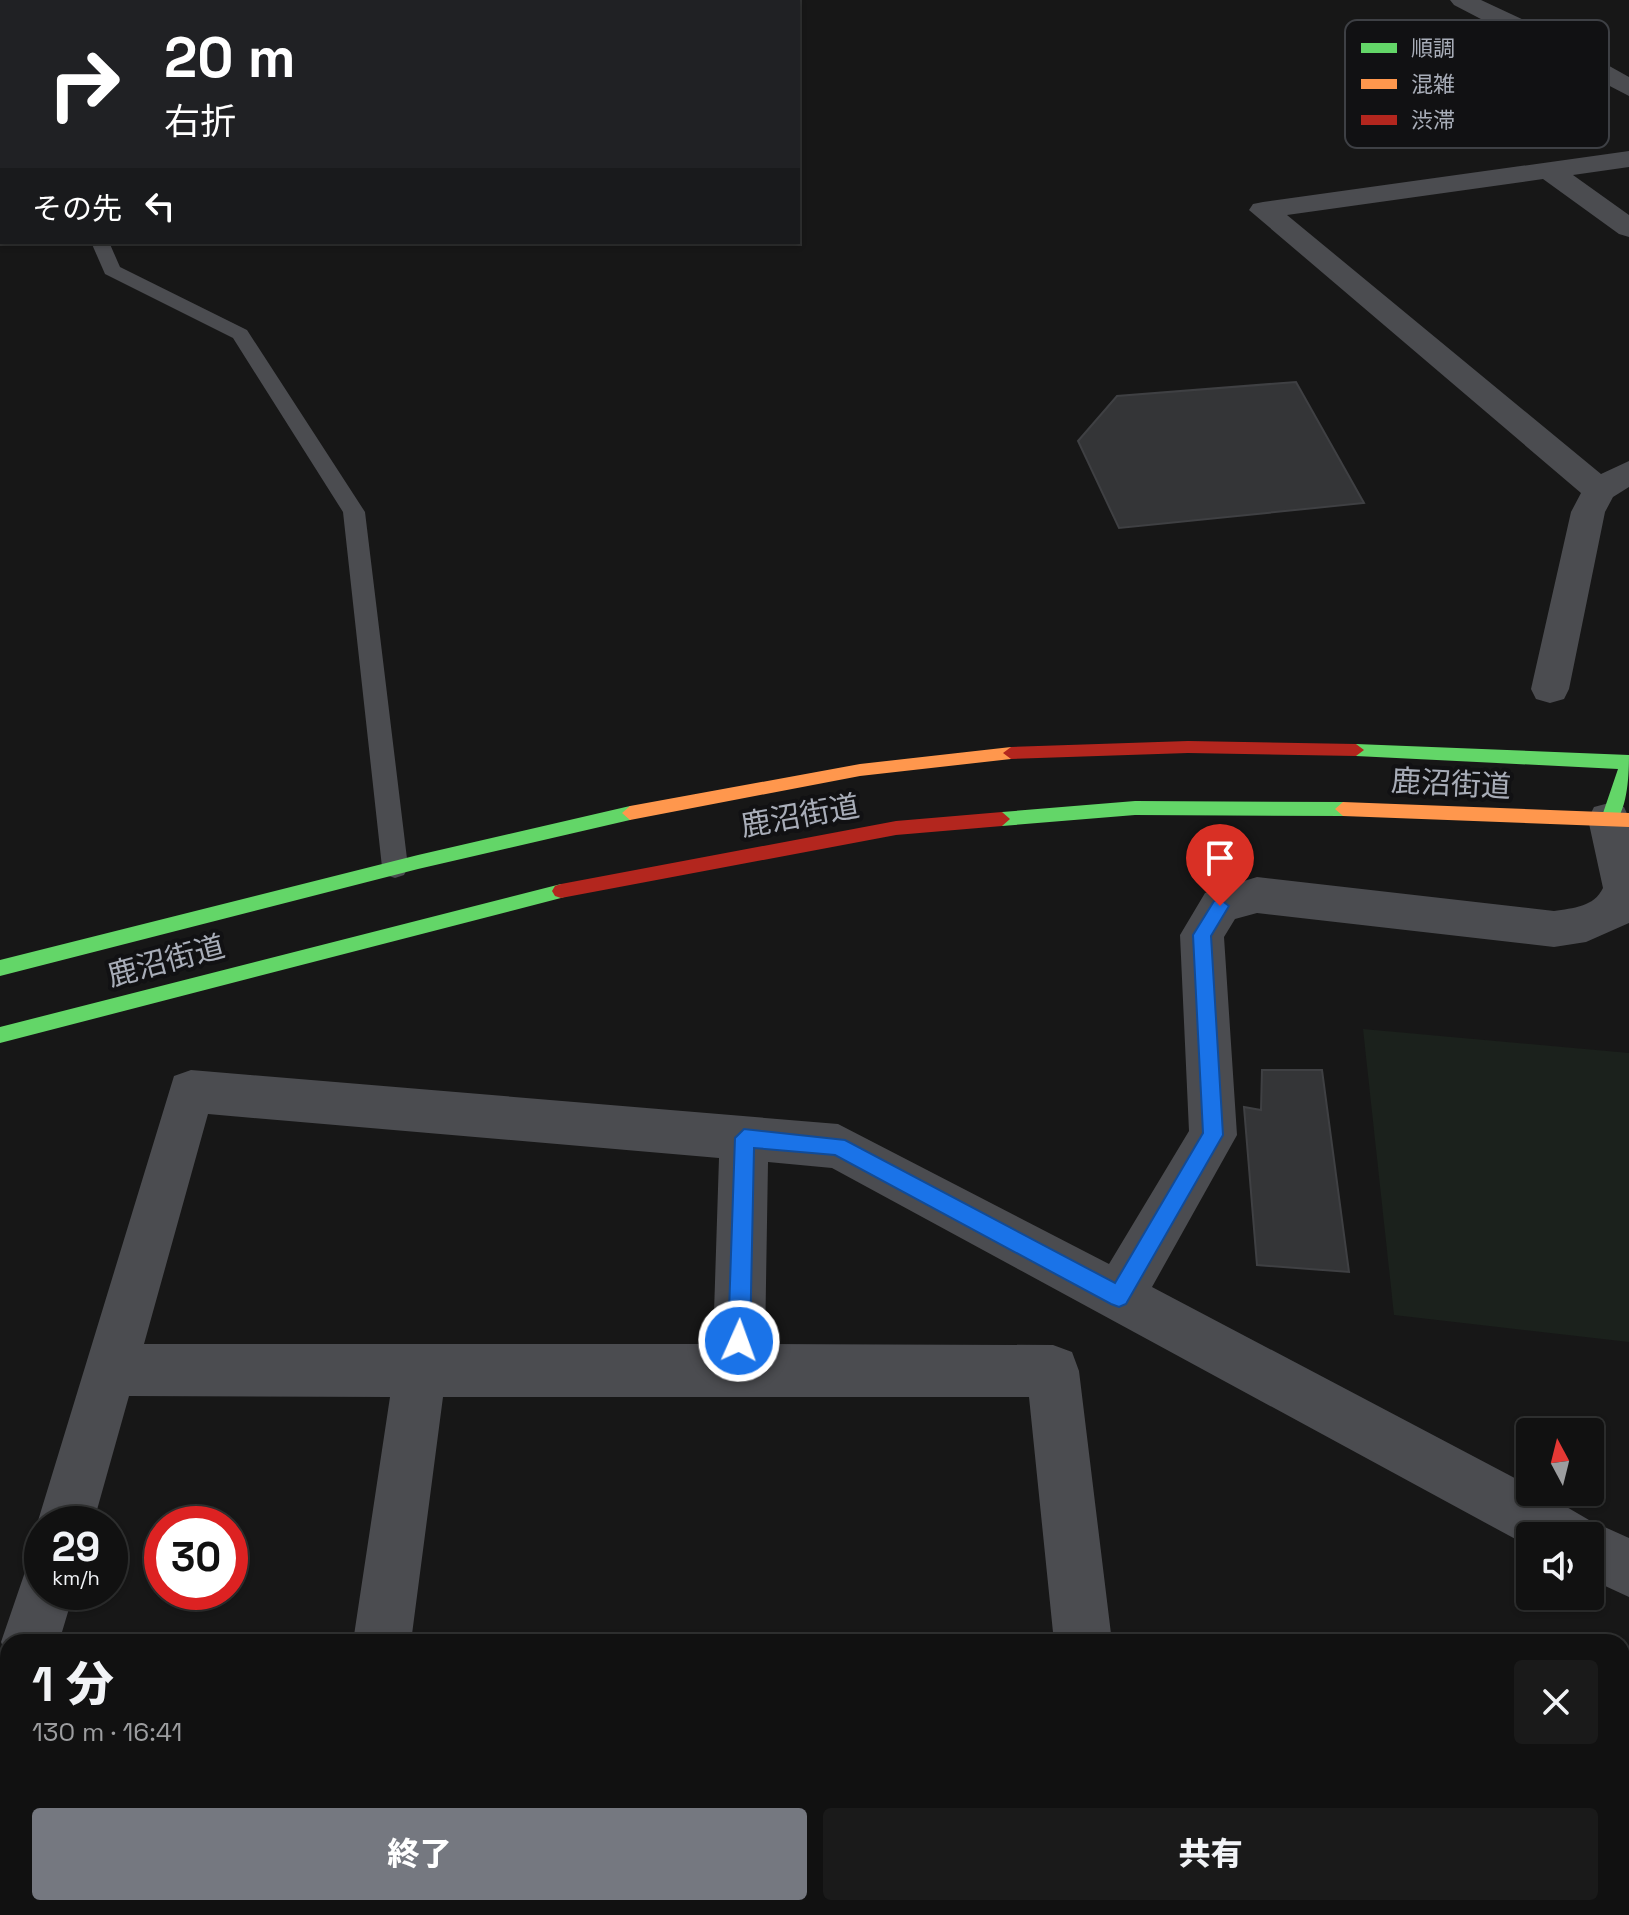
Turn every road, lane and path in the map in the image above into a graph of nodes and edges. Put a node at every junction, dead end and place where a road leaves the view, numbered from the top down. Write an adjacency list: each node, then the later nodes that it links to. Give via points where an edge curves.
1 (1462, 0): 2 (street)
2 (1504, 20)
3 (1609, 77): 4 (street)
4 (1629, 88)
5 (1629, 159): 6 (street)
6 (1548, 170): 7 (street); 10 (street, via 1263,210)
7 (1629, 228)
8 (101, 244): 14 (lane, via 112,270 240,334 354,512)
9 (1629, 472): 10 (street)
10 (1599, 490): 11 (street, via 1588,512)
11 (1550, 689)
12 (1628, 762): 13 (main road); 14 (main road, 鹿沼街道, via 1132,746 924,761 745,790)
13 (1619, 820): 16 (main road, 鹿沼街道, via 1373,809 1135,808 896,828 525,898); 18 (street, via 1624,888 1614,910 1586,924 1554,929 1257,895 1220,906 1202,935 1213,1135)
14 (395, 867): 15 (main road, 鹿沼街道)
15 (0, 968)
16 (0, 1035)
17 (744, 1138): 18 (street, via 838,1146); 19 (street, via 191,1091); 21 (street)
18 (1119, 1296): 23 (street)
19 (110, 1370): 20 (street); 22 (street)
20 (420, 1370): 21 (street); 28 (street)
21 (738, 1371): 29 (street, via 1053,1371)
22 (70, 1506)
23 (1541, 1522)
24 (1604, 1556): 25 (street)
25 (1629, 1569)
26 (40, 1610): 27 (street)
27 (32, 1634)
28 (383, 1634)
29 (1082, 1634)

